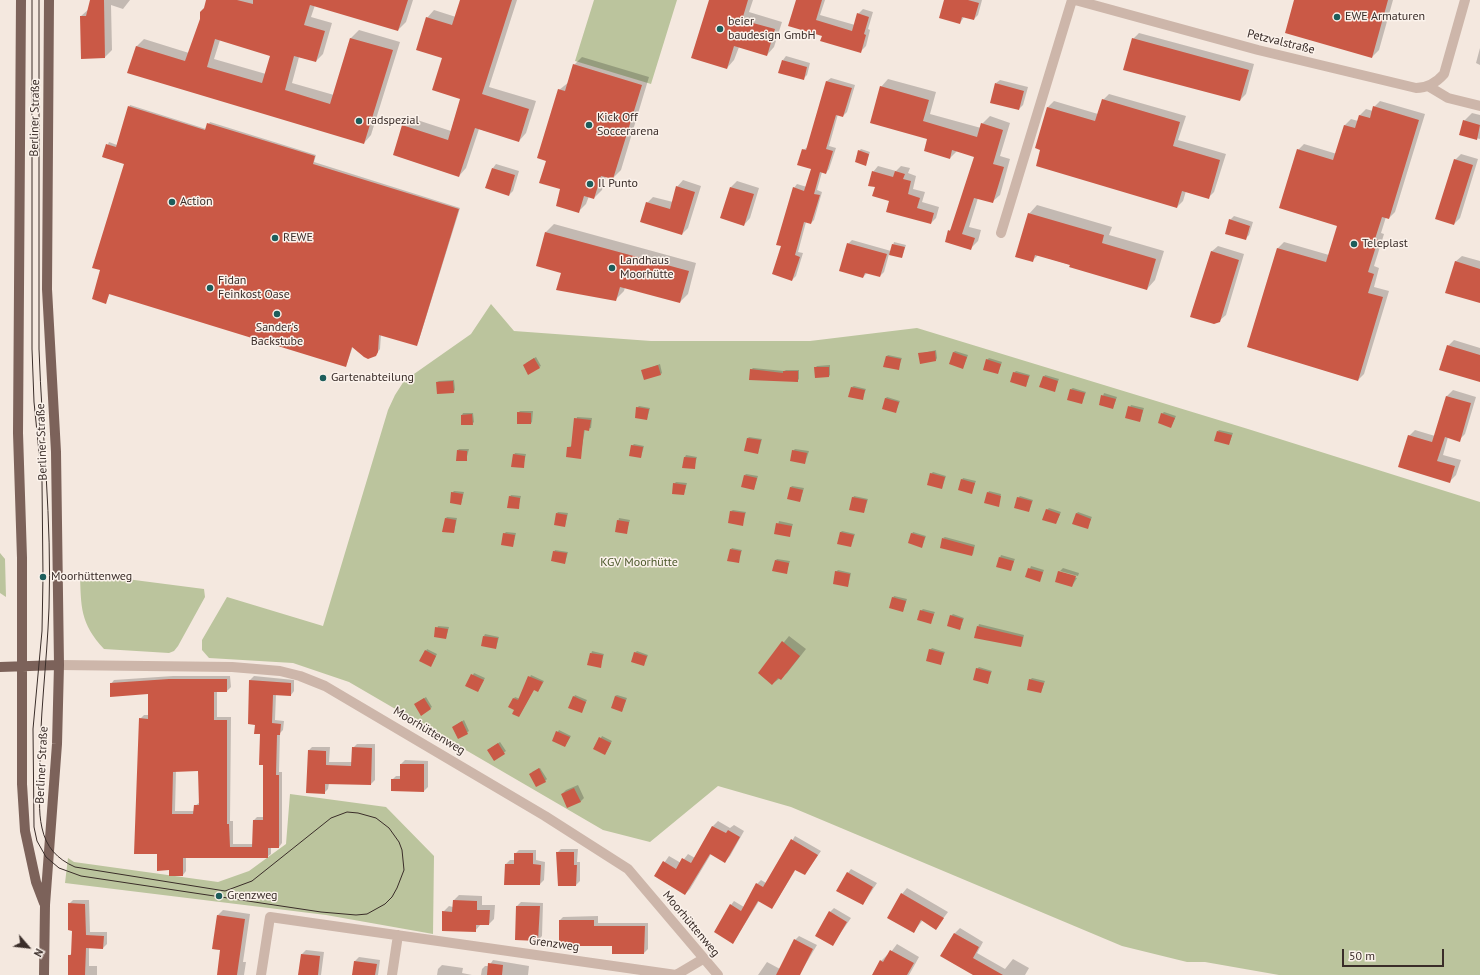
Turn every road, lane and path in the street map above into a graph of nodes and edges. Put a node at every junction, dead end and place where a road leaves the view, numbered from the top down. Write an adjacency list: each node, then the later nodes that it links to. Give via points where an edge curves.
1 (21, 0): 10 (main road, Berliner Straße, via 18,433)
2 (49, 0): 8 (main road, Berliner Straße, via 47,289 56,452)
3 (1074, 0): 5 (street, Petzvalstraße, via 1396,85 1416,88); 7 (street, Petzvalstraße)
4 (1465, 0): 5 (street, via 1446,68 1439,79)
5 (1428, 86): 6 (street, via 1448,98)
6 (1480, 106)
7 (1001, 234)
8 (59, 666): 10 (main road); 11 (main road, Berliner Straße); 13 (street, Moorhüttenweg, via 232,667 280,671 326,686 628,869)
9 (0, 667): 10 (main road)
10 (22, 667): 11 (main road, Berliner Straße, via 23,819 36,882)
11 (45, 905): 14 (main road, Berliner Straße)
12 (398, 935): 13 (street, Grenzweg, via 676,975); 15 (street, Grenzweg, via 270,916); 16 (street)
13 (703, 959): 17 (street, Moorhüttenweg)
14 (44, 975)
15 (261, 975)
16 (392, 975)
17 (718, 975)

